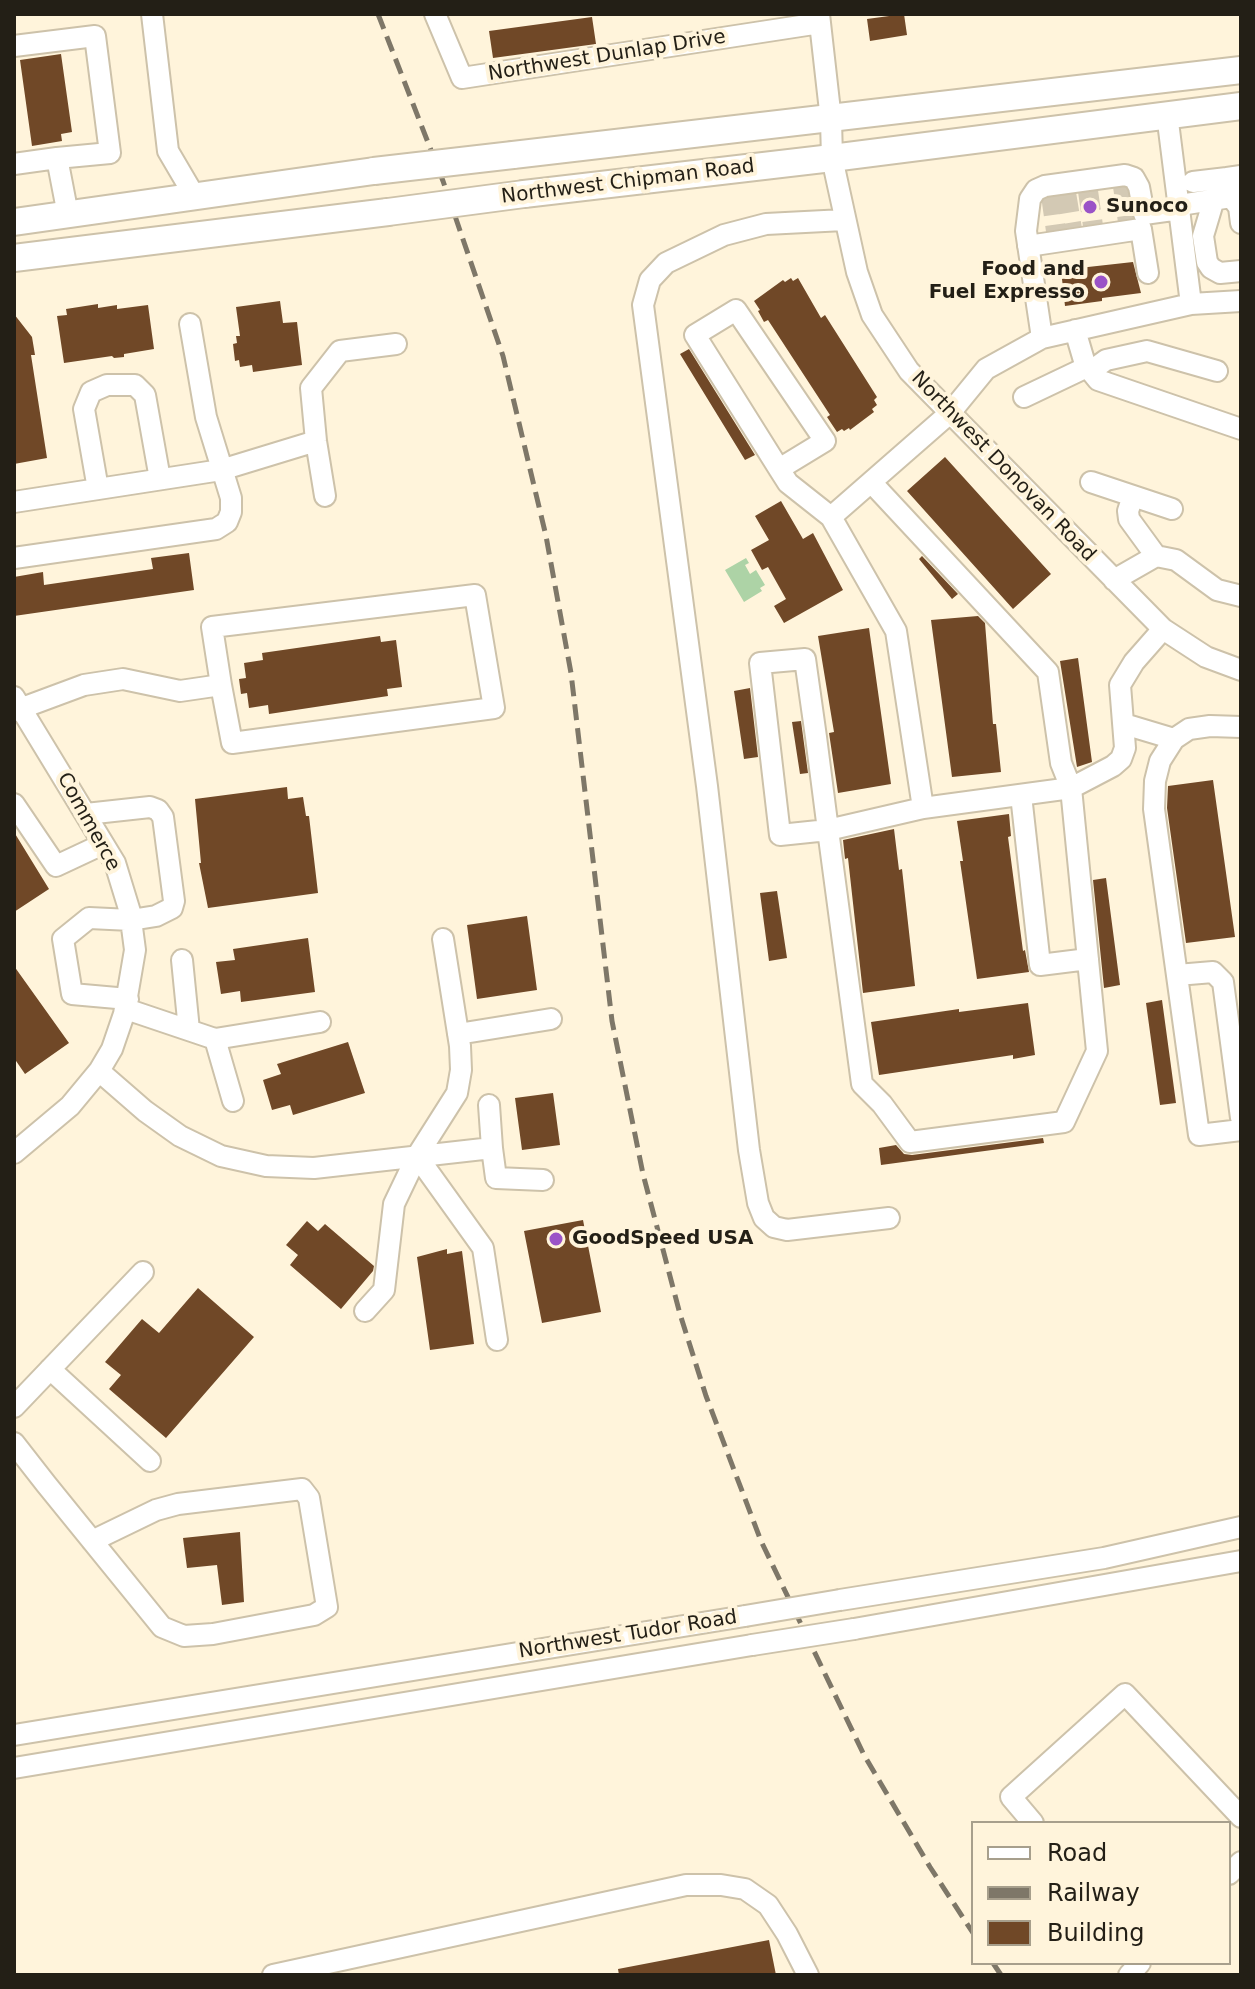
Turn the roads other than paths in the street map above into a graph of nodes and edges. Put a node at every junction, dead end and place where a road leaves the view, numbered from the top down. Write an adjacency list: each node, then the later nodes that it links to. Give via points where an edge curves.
1 (152, 14): 14 (street, via 168,151)
2 (435, 14): 3 (street, Northwest Dunlap Drive, via 462,78)
3 (820, 19): 8 (street, Northwest Donovan Road)
4 (14, 46): 9 (street, via 95,36 110,153)
5 (1241, 70): 8 (main road, Northwest Chipman Road)
6 (1241, 106): 7 (main road, Northwest Chipman Road)
7 (1167, 114): 10 (main road, Northwest Chipman Road); 15 (street)
8 (831, 120): 10 (street, Northwest Donovan Road); 14 (main road, Northwest Chipman Road, bridge, via 374,171)
9 (57, 158): 11 (street); 16 (street)
10 (832, 158): 17 (street, Northwest Donovan Road); 22 (main road, Northwest Chipman Road, bridge)
11 (14, 164)
12 (1193, 182): 13 (street)
13 (1228, 187): 15 (street); 19 (street); 23 (street, via 1203,236 1207,262 1220,273)
14 (195, 197): 16 (main road, Northwest Chipman Road)
15 (1180, 207): 20 (street); 26 (street)
16 (68, 215): 18 (main road, Northwest Chipman Road)
17 (844, 220): 34 (street, Northwest Donovan Road, via 872,315 909,371); 86 (street, via 766,224 724,235 666,263 650,280 643,305 758,1203 764,1218 787,1230)
18 (14, 222)
19 (1241, 223)
20 (1129, 225): 21 (street); 21 (street, via 1139,187 1134,178 1036,190 1030,199); 24 (street)
21 (1028, 246): 29 (street)
22 (14, 258)
23 (1241, 271)
24 (1148, 273)
25 (1241, 301): 26 (street)
26 (1191, 304): 28 (street)
27 (190, 324): 37 (street, via 206,417)
28 (1075, 330): 29 (street); 31 (street)
29 (1042, 338): 34 (street, via 986,369)
30 (396, 344): 36 (street, via 340,351 311,388)
31 (1089, 369): 32 (street, via 1147,351); 33 (street); 35 (street, via 1098,380)
32 (1217, 371)
33 (1024, 397)
34 (950, 413): 40 (street); 50 (street, Northwest Donovan Road)
35 (1241, 429)
36 (316, 441): 37 (street); 43 (street)
37 (228, 468): 39 (street); 49 (street, via 232,506 222,526)
38 (779, 469): 38 (street, via 695,335 736,310 825,441); 47 (street, via 788,483)
39 (160, 479): 42 (street); 42 (street, via 145,395 135,385 107,385 91,392 84,409)
40 (871, 482): 47 (street); 59 (street, via 1048,672 1061,763)
41 (1091, 482): 44 (street)
42 (98, 489): 45 (street)
43 (325, 496)
44 (1133, 496): 46 (street); 48 (street, via 1129,519)
45 (14, 502)
46 (1172, 509)
47 (831, 517): 62 (street, via 896,631)
48 (1156, 556): 50 (street); 51 (street, via 1176,560 1217,590)
49 (14, 558)
50 (1114, 580): 52 (street, Northwest Donovan Road)
51 (1241, 596)
52 (1163, 629): 53 (street, Northwest Donovan Road, via 1206,657); 56 (street, via 1120,685)
53 (1241, 670)
54 (221, 685): 54 (street, via 232,743 494,708 475,595 212,627); 55 (street, via 180,691 123,679)
55 (16, 705): 63 (street, Commerce)
56 (1124, 724): 58 (street); 59 (street, via 1121,759)
57 (1241, 727): 58 (street, via 1189,729)
58 (1174, 739): 70 (street, via 1160,761 1154,809)
59 (1071, 788): 60 (street); 68 (street)
60 (1021, 795): 62 (street); 68 (street, via 1040,965)
61 (14, 804): 65 (street, via 56,866)
62 (923, 808): 64 (street)
63 (86, 814): 65 (street, Commerce); 66 (street, via 150,807 163,817 172,908)
64 (828, 830): 64 (street, via 805,659 760,663 780,835); 68 (street, via 862,1084 910,1142 1064,1122 1097,1051)
65 (103, 844): 66 (street, Commerce, via 115,863)
66 (131, 920): 71 (street, Commerce, via 135,950); 71 (street, via 89,918 63,939 72,994)
67 (443, 939): 75 (street)
68 (1088, 959)
69 (182, 960): 74 (street)
70 (1177, 975): 80 (street, via 1213,972 1223,982); 81 (street, via 1199,1135)
71 (127, 1004): 74 (street); 77 (street, Commerce)
72 (551, 1019): 75 (street)
73 (320, 1022): 76 (street)
74 (189, 1030): 76 (street)
75 (458, 1034): 84 (street, via 457,1093)
76 (215, 1039): 78 (street)
77 (99, 1071): 82 (street, Commerce, via 70,1106); 84 (street, via 180,1136 221,1156 266,1166 314,1168)
78 (233, 1101)
79 (489, 1105): 83 (street)
80 (1241, 1118)
81 (1241, 1130)
82 (17, 1143)
83 (492, 1148): 84 (street); 85 (street, via 496,1178)
84 (417, 1156): 88 (street, via 394,1204 384,1290); 89 (street, via 483,1248)
85 (543, 1180)
86 (889, 1218)
87 (143, 1272): 90 (street)
88 (365, 1311)
89 (497, 1340)
90 (50, 1369): 91 (street); 93 (street)
91 (14, 1407)
92 (14, 1443): 95 (street)
93 (150, 1461)
94 (1241, 1527): 97 (street, Northwest Tudor Road, bridge, via 1104,1558)
95 (92, 1541): 95 (street, via 162,1627 184,1636 314,1615 327,1607 309,1498 302,1489 178,1504)
96 (1241, 1561): 99 (street, Northwest Tudor Road, bridge)
97 (206, 1704): 98 (street, Northwest Tudor Road); 99 (street)
98 (14, 1735)
99 (220, 1735): 100 (street, Northwest Tudor Road)
100 (14, 1768)
101 (1241, 1817): 102 (street, via 1125,1694 1011,1797)
102 (1031, 1821)
103 (273, 1975): 104 (street, via 686,1885 721,1885 745,1889 768,1905)
104 (808, 1975)

